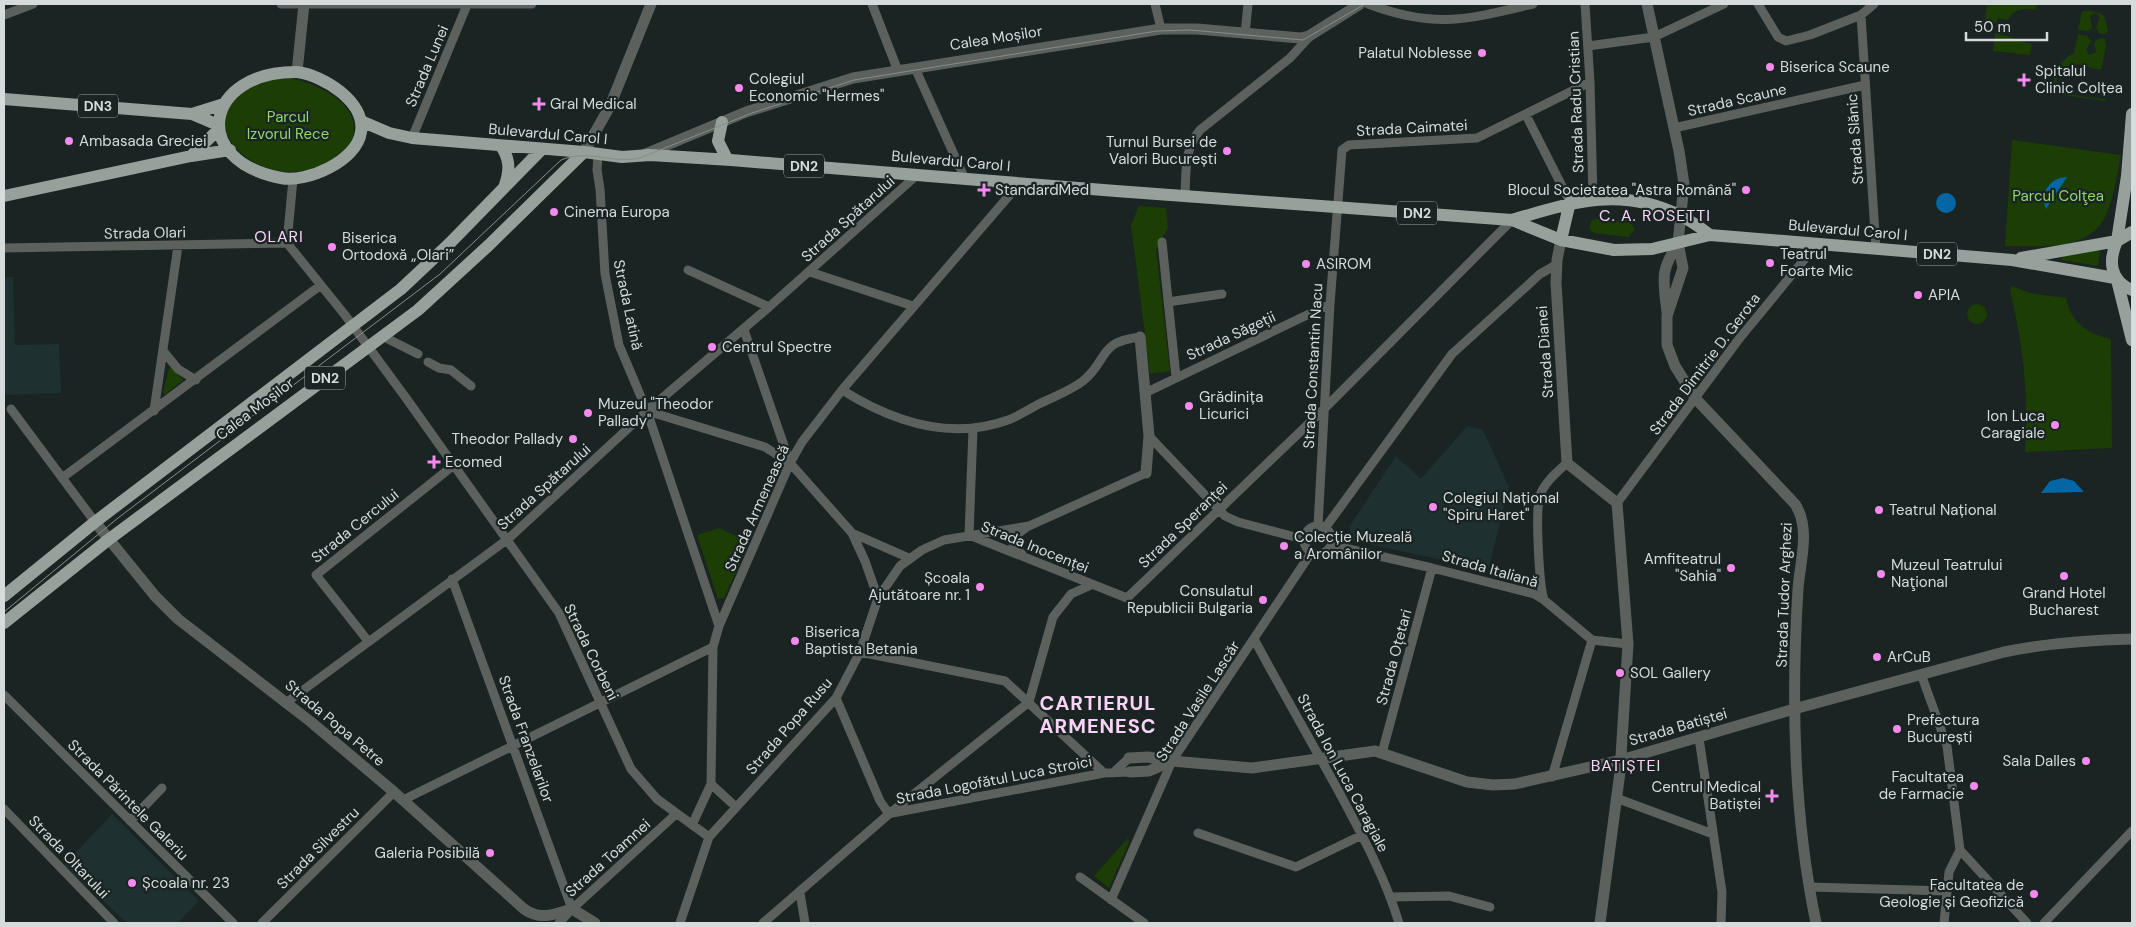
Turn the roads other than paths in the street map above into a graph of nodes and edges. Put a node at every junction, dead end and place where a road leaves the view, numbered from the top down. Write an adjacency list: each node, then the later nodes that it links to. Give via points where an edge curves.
1 (33, 4): 18 (street)
2 (282, 4): 3 (street)
3 (304, 4): 17 (street); 29 (street)
4 (532, 4): 17 (street)
5 (651, 4): 47 (street, via 610,106)
6 (872, 4): 28 (street)
7 (1155, 4): 20 (street)
8 (1248, 4): 21 (street)
9 (1360, 4): 22 (street, Calea Moșilor)
10 (1368, 4): 11 (street, via 1412,17 1442,20 1479,18)
11 (1533, 4)
12 (1586, 4): 25 (street, Strada Radu Cristian)
13 (1646, 4): 23 (street)
14 (1724, 4): 23 (street)
15 (1758, 4): 19 (street, via 1778,37 1786,41)
16 (1874, 4): 19 (street)
17 (467, 6): 43 (street, Strada Lunei)
18 (4, 15)
19 (1861, 15): 31 (street, Strada Slănic)
20 (1161, 28): 21 (street, Calea Moșilor); 27 (street, Calea Moșilor)
21 (1246, 34): 24 (street, Calea Moșilor)
22 (1311, 35): 24 (street, Calea Moșilor); 26 (street)
23 (1654, 37): 25 (street); 40 (street)
24 (1290, 38): 26 (street)
25 (1588, 46): 30 (street, Strada Radu Cristian)
26 (1290, 58): 58 (street, via 1192,139)
27 (915, 68): 28 (street, Calea Moșilor); 54 (street)
28 (898, 70): 38 (street, Calea Moșilor, via 834,83)
29 (297, 72): 33 (main road, DN3, via 269,73 253,79); 37 (main road, DN3, via 326,80 342,93)
30 (1590, 82): 36 (street, Strada Caimatei); 59 (street, Strada Radu Cristian)
31 (1865, 86): 40 (street, Strada Scaune); 74 (street, Strada Slănic)
32 (4, 99): 34 (main road, DN3)
33 (224, 104): 34 (main road, DN3); 39 (main road)
34 (192, 114): 39 (main road, DN3)
35 (2132, 114): 67 (main road)
36 (1526, 115): 60 (street); 61 (street, Strada Caimatei, via 1477,138 1345,147 1342,150)
37 (361, 121): 41 (main road, Bulevardul Carol I); 42 (main road)
38 (722, 122): 49 (street, Calea Moșilor); 51 (main road, via 718,141)
39 (218, 127): 46 (main road); 50 (main road)
40 (1674, 128): 62 (street, via 1683,178)
41 (389, 133): 42 (main road, Bulevardul Carol I); 43 (main road, Bulevardul Carol I)
42 (361, 135): 53 (main road, via 342,159 328,170)
43 (412, 138): 44 (main road, Bulevardul Carol I)
44 (501, 146): 45 (main road, Bulevardul Carol I); 56 (main road, via 509,167)
45 (542, 149): 47 (main road, Bulevardul Carol I / DN2); 56 (main road, Calea Moșilor / DN2)
46 (230, 150): 50 (main road); 53 (main road, via 238,159 264,174)
47 (584, 152): 48 (main road, Bulevardul Carol I / DN2); 90 (main road, Calea Moșilor / DN2, via 439,292)
48 (598, 154): 49 (main road, Bulevardul Carol I / DN2); 106 (street, Strada Latină, via 605,274 619,345)
49 (642, 155): 51 (main road, Bulevardul Carol I / DN2)
50 (191, 156): 57 (main road)
51 (727, 159): 52 (main road, Bulevardul Carol I / DN2)
52 (917, 175): 54 (main road, Bulevardul Carol I / DN2); 78 (street, Strada Spătarului)
53 (293, 179): 69 (street)
54 (964, 179): 55 (main road, Bulevardul Carol I / DN2)
55 (1020, 183): 58 (main road, Bulevardul Carol I / DN2); 85 (street, Strada Armenească)
56 (504, 188): 88 (main road, Calea Moșilor / DN2, via 413,278)
57 (4, 196)
58 (1185, 196): 61 (main road, Bulevardul Carol I / DN2)
59 (1593, 198): 60 (main road, DN2); 62 (main road, DN2, via 1635,202)
60 (1570, 202): 63 (main road, DN2); 66 (main road)
61 (1336, 208): 63 (main road, Bulevardul Carol I / DN2); 84 (street, Strada Constantin Nacu)
62 (1681, 216): 65 (main road, DN2); 70 (street)
63 (1512, 220): 66 (main road, DN2); 103 (street, Strada Speranței)
64 (2132, 232): 67 (main road, Bulevardul Carol I)
65 (1710, 235): 70 (main road, DN2); 71 (main road, Bulevardul Carol I / DN2)
66 (1562, 240): 70 (main road, DN2, via 1614,250 1652,249); 76 (street, Strada Dianei)
67 (2117, 240): 75 (main road, Bulevardul Carol I / DN2); 79 (main road, via 2111,258)
68 (1162, 242): 83 (street)
69 (287, 243): 72 (street, Strada Olari); 80 (street)
70 (1678, 243): 87 (street, Strada Tudor Arghezi, via 1683,268); 87 (street, Strada Tudor Arghezi, via 1664,271)
71 (1817, 244): 74 (main road, Bulevardul Carol I / DN2); 102 (street, Strada Dimitrie D. Gerota)
72 (178, 246): 73 (street, Strada Olari); 94 (street)
73 (4, 248)
74 (1876, 249): 75 (main road, Bulevardul Carol I / DN2)
75 (2012, 260): 79 (main road, Bulevardul Carol I / DN2)
76 (1556, 265): 110 (street, Strada Dianei); 118 (street, via 1540,274 1452,354)
77 (688, 270): 86 (street)
78 (810, 272): 85 (street); 86 (street, Strada Spătarului)
79 (2116, 279): 81 (main road); 92 (main road)
80 (321, 285): 88 (street); 98 (street)
81 (2132, 290)
82 (1222, 294): 83 (street)
83 (1168, 302): 97 (street)
84 (1330, 304): 97 (street, Strada Săgeții); 103 (street, Strada Constantin Nacu)
85 (914, 306): 100 (street, Strada Armenească)
86 (769, 307): 89 (street, Strada Spătarului)
87 (1667, 316): 102 (street, Strada Tudor Arghezi, via 1666,336 1670,353)
88 (352, 325): 93 (street); 116 (main road, Calea Moșilor / DN2)
89 (744, 330): 106 (street, Strada Spătarului); 109 (street)
90 (382, 336): 93 (main road, Calea Moșilor / DN2); 95 (street)
91 (1140, 337): 101 (street); 107 (street, via 1124,339 1109,347 1082,382 1011,419)
92 (2132, 340)
93 (368, 347): 111 (street, Strada Corbeni); 123 (main road, Calea Moșilor / DN2)
94 (164, 352): 98 (street, via 178,369); 105 (street)
95 (418, 354)
96 (428, 362): 99 (street, via 451,370)
97 (1176, 377): 101 (street, Strada Săgeții)
98 (196, 380): 105 (street)
99 (471, 386)
100 (842, 390): 107 (street, via 876,410 924,426); 109 (street, Strada Armenească)
101 (1145, 393): 108 (street)
102 (1694, 398): 114 (street, Strada Dimitrie D. Gerota); 149 (street, Strada Tudor Arghezi, via 1795,504 1802,517 1804,530 1798,589)
103 (1325, 408): 115 (street, Strada Speranței); 118 (street, Strada Constantin Nacu)
104 (11, 409): 113 (street)
105 (154, 411): 113 (street)
106 (647, 411): 109 (street, via 765,447); 121 (street, Strada Spătarului); 135 (street, Strada Latină)
107 (973, 429): 120 (street)
108 (1148, 436): 112 (street); 115 (street)
109 (790, 463): 119 (street); 135 (street, Strada Armenească)
110 (1568, 463): 114 (street); 133 (street, via 1547,483 1540,496 1540,585)
111 (454, 465): 121 (street, Strada Corbeni); 139 (street, Strada Cercului, via 316,575)
112 (1146, 473): 117 (street, Strada Popa Rusu)
113 (62, 478): 116 (street)
114 (1617, 503): 140 (street)
115 (1218, 511): 122 (street, via 1238,522); 130 (street, Strada Speranței, via 1127,598)
116 (95, 522): 123 (street, Strada Popa Petre); 131 (main road, Calea Moșilor / DN2)
117 (1029, 526): 120 (street, Strada Popa Rusu); 126 (street, via 1015,536 1013,546)
118 (1322, 527): 122 (street, via 1309,529); 124 (street, via 1331,536)
119 (852, 533): 127 (street); 132 (street)
120 (969, 535): 126 (street, Strada Inocenței); 127 (street, Strada Popa Rusu, via 944,540)
121 (508, 539): 129 (street, Strada Spătarului); 148 (street, Strada Corbeni, via 559,613)
122 (1303, 539): 125 (street, via 1304,546)
123 (108, 540): 134 (main road, Calea Moșilor / DN2); 146 (street, Strada Popa Petre, via 178,619)
124 (1331, 545): 125 (street, via 1321,554); 128 (street, Strada Italiană)
125 (1311, 553): 136 (street, Strada Vasile Lascăr)
126 (1025, 557): 130 (street, Strada Inocenței)
127 (909, 558): 132 (street, Strada Popa Rusu, via 891,575)
128 (1432, 568): 133 (street, Strada Italiană, via 1522,590); 152 (street, Strada Oțetari)
129 (452, 579): 139 (street, Strada Spătarului); 151 (street, Strada Franzelarilor)
130 (1091, 585): 147 (street, via 1071,594 1053,617)
131 (4, 596)
132 (878, 598): 142 (street, Strada Popa Rusu)
133 (1544, 600): 138 (street, Strada Italiană)
134 (4, 623)
135 (719, 626): 141 (street, Strada Armenească)
136 (1254, 639): 154 (street, Strada Ion Luca Caragiale); 156 (street, Strada Vasile Lascăr)
137 (2132, 639): 143 (street, Strada Batiștei, via 2030,647)
138 (1592, 640): 140 (street); 159 (street)
139 (368, 641): 146 (street, Strada Spătarului)
140 (1628, 644): 155 (street)
141 (713, 647): 148 (street); 160 (street, Strada Armenească)
142 (860, 652): 145 (street, Strada Popa Rusu); 147 (street, via 998,678 1012,685)
143 (1921, 674): 149 (street, Strada Batiștei); 176 (street, via 1947,746)
144 (4, 695): 169 (street, Strada Părintele Galeriu)
145 (836, 698): 165 (street, Strada Popa Rusu); 167 (street, via 880,801)
146 (287, 702): 162 (street, Strada Popa Petre)
147 (1029, 702): 158 (street); 167 (street)
148 (600, 704): 151 (street); 166 (street, Strada Corbeni, via 631,769 657,799)
149 (1794, 708): 150 (street, Strada Batiștei); 178 (street, Strada Tudor Arghezi, via 1800,825)
150 (1699, 738): 155 (street, Strada Batiștei); 173 (street)
151 (514, 747): 164 (street); 184 (street, Strada Franzelarilor)
152 (1382, 753): 154 (street, Strada Batiștei, via 1367,751); 159 (street, Strada Batiștei, via 1454,779 1478,784 1504,785)
153 (1129, 758): 156 (street, Strada Batiștei); 158 (street)
154 (1321, 759): 156 (street, Strada Batiștei, via 1252,768); 174 (street, Strada Ion Luca Caragiale)
155 (1621, 760): 159 (street, Strada Batiștei); 163 (street)
156 (1172, 761): 157 (street, Strada Batiștei, via 1149,771); 182 (street, Strada Vasile Lascăr)
157 (1130, 772): 158 (street, Strada Logofătul Luca Stroici)
158 (1108, 773): 167 (street, Strada Logofătul Luca Stroici)
159 (1552, 776)
160 (711, 784): 165 (street); 170 (street, Strada Armenească)
161 (162, 788): 169 (street)
162 (394, 792): 164 (street, Strada Popa Petre); 187 (street, Strada Silvestru)
163 (1616, 798): 173 (street); 195 (street)
164 (403, 800): 184 (street, Strada Popa Petre, via 529,912 542,917)
165 (736, 806): 175 (street, Strada Popa Rusu)
166 (676, 814): 170 (street, Strada Corbeni); 184 (street, Strada Toamnei)
167 (890, 814): 180 (street)
168 (6, 815): 185 (street, Strada Oltarului)
169 (130, 821): 186 (street, Strada Părintele Galeriu)
170 (692, 825): 175 (street, Strada Corbeni)
171 (2132, 831): 200 (street)
172 (1198, 833): 174 (street, via 1296,867)
173 (1714, 834): 196 (street, via 1722,892)
174 (1362, 835): 181 (street, Strada Ion Luca Caragiale)
175 (708, 837): 190 (street)
176 (1960, 850): 179 (street, via 1949,872); 199 (street)
177 (1080, 877): 182 (street)
178 (1810, 887): 179 (street); 197 (street, Strada Tudor Arghezi)
179 (1946, 891): 198 (street)
180 (800, 893): 191 (street); 192 (street)
181 (1391, 897): 183 (street, via 1449,896); 194 (street, Strada Ion Luca Caragiale)
182 (1111, 900): 193 (street)
183 (1490, 907)
184 (572, 908): 188 (street, Strada Toamnei); 189 (street)
185 (114, 923)
186 (233, 923)
187 (262, 923)
188 (560, 923)
189 (595, 923)
190 (680, 923)
191 (763, 923)
192 (805, 923)
193 (1144, 923)
194 (1399, 923)
195 (1600, 923)
196 (1721, 923)
197 (1816, 923)
198 (1944, 923)
199 (2027, 923)
200 (2044, 923)

